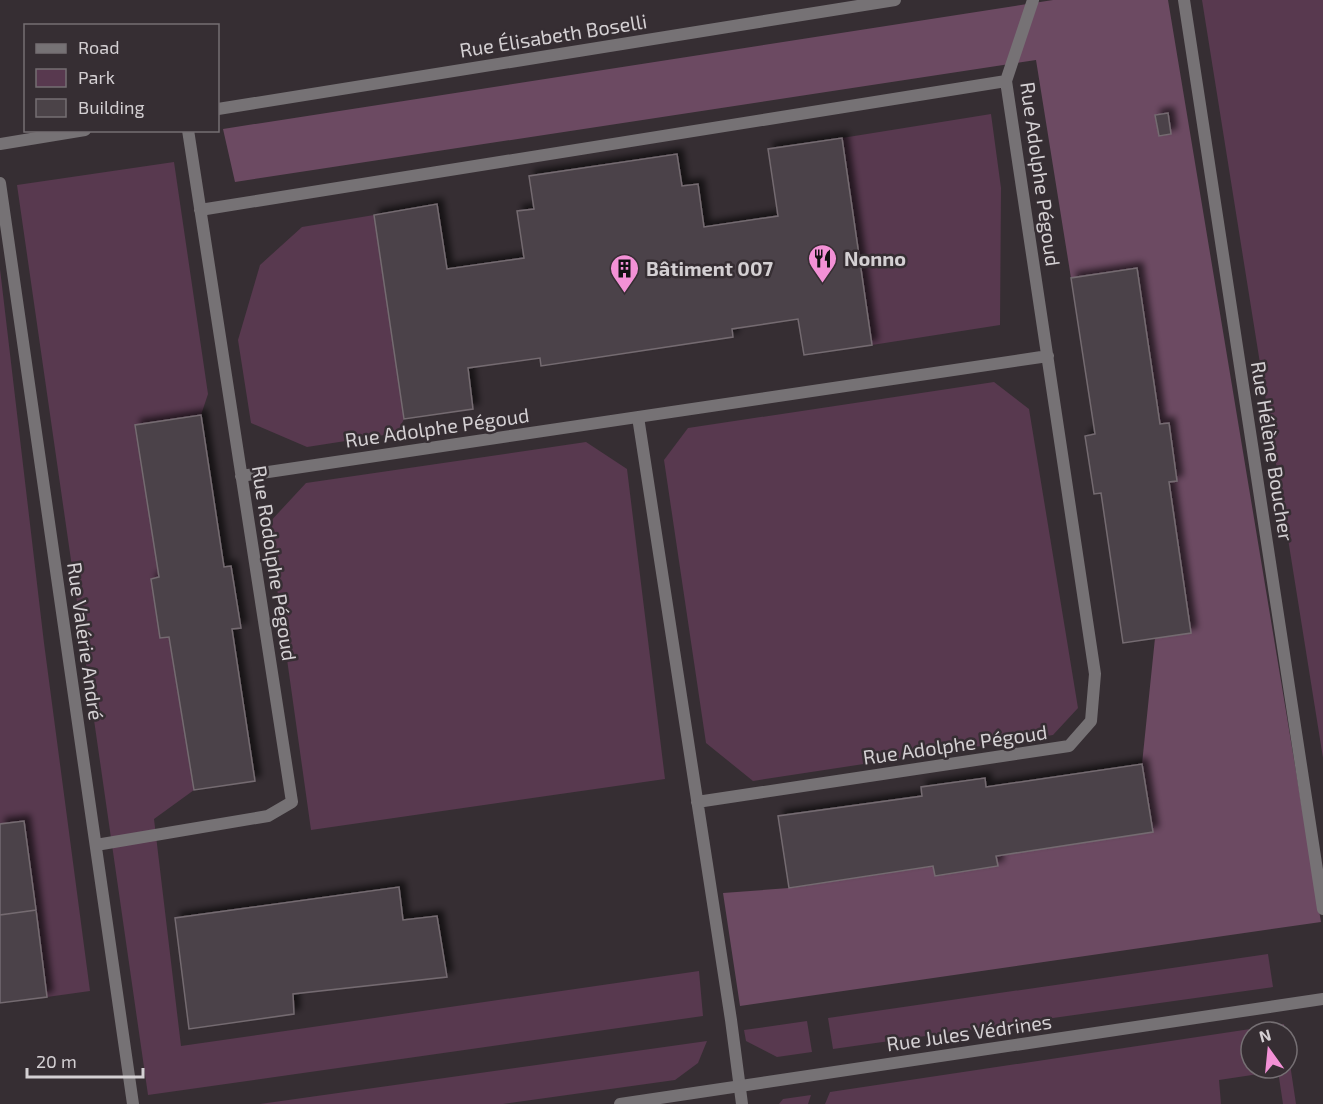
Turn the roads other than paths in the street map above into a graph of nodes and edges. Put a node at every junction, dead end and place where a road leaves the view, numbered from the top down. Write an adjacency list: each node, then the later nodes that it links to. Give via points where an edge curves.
1 (895, 0): 5 (street, Rue Élisabeth Boselli)
2 (1033, 0): 4 (street, Rue Adolphe Pégoud)
3 (1184, 0): 16 (street, Rue Hélène Boucher)
4 (1006, 81): 10 (street); 11 (street, Rue Adolphe Pégoud)
5 (219, 109)
6 (72, 132): 8 (street)
7 (188, 132): 10 (street, Rue Rodolphe Pégoud)
8 (0, 144)
9 (0, 183): 15 (street, Rue Valérie André)
10 (201, 210): 13 (street, Rue Rodolphe Pégoud)
11 (1048, 356): 12 (street, Rue Adolphe Pégoud); 14 (street, Rue Adolphe Pégoud, via 1095,674 1091,721 1069,746)
12 (638, 417): 13 (street, Rue Adolphe Pégoud); 14 (street)
13 (242, 476): 15 (street, Rue Rodolphe Pégoud, via 291,802 268,816)
14 (697, 802): 18 (street)
15 (96, 845): 19 (street, Rue Valérie André)
16 (1323, 909)
17 (1323, 999): 18 (street, Rue Jules Védrines)
18 (740, 1086): 20 (street, Rue Jules Védrines); 21 (street)
19 (133, 1104)
20 (620, 1104)
21 (742, 1104)

